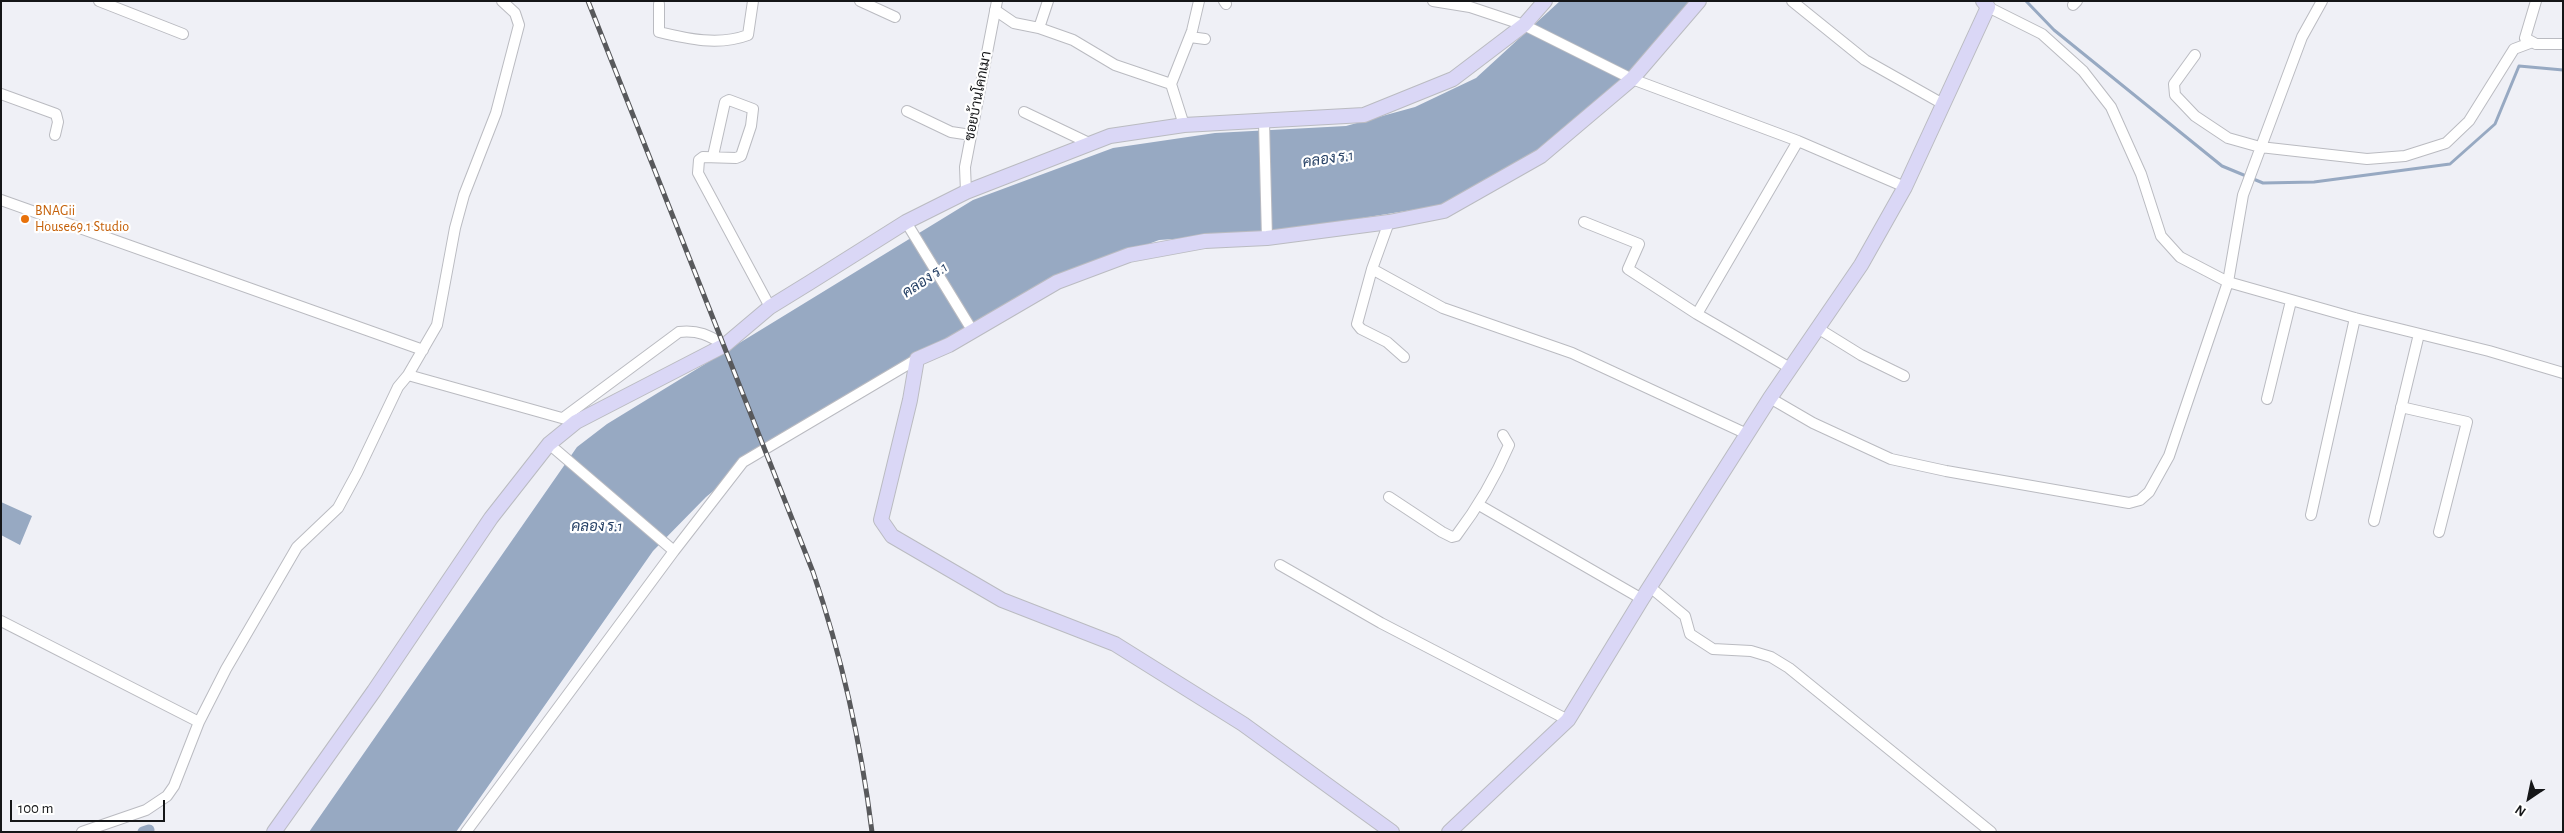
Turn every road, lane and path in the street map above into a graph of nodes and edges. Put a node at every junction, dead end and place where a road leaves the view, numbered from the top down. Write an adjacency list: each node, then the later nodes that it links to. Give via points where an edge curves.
1 (99, 1): 19 (street)
2 (502, 1): 56 (street, via 515,13 519,25 496,114 462,203 437,325)
3 (753, 1): 13 (street, via 748,35 732,41 708,41 659,32)
4 (1048, 1): 18 (street)
5 (1199, 1): 20 (street)
6 (1433, 1): 17 (street, via 1470,7)
7 (1545, 1): 17 (street)
8 (1699, 1): 25 (street)
9 (1792, 1): 28 (street, via 1865,60)
10 (2322, 1): 37 (street, via 2302,36)
11 (2536, 1): 22 (street, via 2525,38)
12 (867, 3): 16 (street)
13 (659, 4)
14 (1986, 4): 28 (street); 47 (street, via 2042,34 2083,70 2110,107 2141,174 2161,236 2180,256)
15 (996, 6): 18 (street, via 1014,24); 34 (street, ซอยบ้านโคกเมา)
16 (895, 18)
17 (1524, 25): 25 (street); 31 (street, via 1452,79 1364,115)
18 (1039, 28): 26 (street, via 1073,40 1115,65)
19 (183, 34)
20 (1190, 37): 21 (street); 26 (street)
21 (1204, 39)
22 (2530, 43): 23 (street); 37 (street, via 2514,49 2469,120 2446,142 2404,156 2367,159)
23 (2563, 44)
24 (2195, 55): 37 (street, via 2174,84 2175,96 2195,116 2228,138)
25 (1632, 79): 35 (street); 42 (street, via 1540,156 1444,210)
26 (1171, 84): 32 (street)
27 (1, 94): 33 (street, via 56,114)
28 (1943, 104): 39 (street)
29 (907, 111): 34 (street, via 951,132)
30 (1024, 112): 36 (street)
31 (1264, 122): 32 (street); 45 (street)
32 (1184, 125): 36 (street, via 1110,136)
33 (55, 135)
34 (970, 135): 40 (street, ซอยบ้านโคกเมา, via 964,168)
35 (1798, 141): 39 (street); 50 (street)
36 (1091, 144): 40 (street)
37 (2260, 147): 47 (street, via 2242,195)
38 (712, 156): 38 (street, via 725,102 729,100 753,108 741,156); 49 (street, via 699,160 699,178)
39 (1905, 187): 53 (street, via 1861,265)
40 (966, 192): 44 (street)
41 (1, 200): 56 (street)
42 (1389, 222): 45 (street); 46 (street)
43 (1584, 222): 50 (street, via 1639,244 1628,269)
44 (909, 227): 49 (street); 52 (street)
45 (1267, 238): 52 (street, via 1205,241 1129,255 1057,282)
46 (1372, 269): 57 (street, via 1357,324); 67 (street, via 1443,308 1572,353)
47 (2228, 282): 48 (street); 63 (street, via 2169,456 2149,492 2140,500 2129,503 1946,471 1891,458 1813,423)
48 (2291, 301): 51 (street); 64 (street)
49 (770, 307): 55 (street)
50 (1697, 314): 59 (street)
51 (2355, 318): 54 (street); 72 (street)
52 (969, 326): 58 (street, via 949,345)
53 (1818, 329): 59 (street); 62 (street)
54 (2419, 334): 60 (street); 65 (street)
55 (725, 345): 66 (street); 66 (street, via 703,332 680,332)
56 (423, 350): 61 (street)
57 (1404, 357)
58 (916, 359): 75 (street, via 743,462); 84 (street, via 910,400 881,520 892,536 1002,600 1115,644 1243,724)
59 (1790, 368): 63 (street)
60 (2563, 373)
61 (408, 376): 66 (street); 80 (street, via 398,387 338,508 297,547)
62 (1904, 376)
63 (1770, 398): 67 (street)
64 (2267, 399)
65 (2401, 407): 73 (street); 74 (street, via 2467,422)
66 (570, 420): 69 (street)
67 (1747, 434): 77 (street)
68 (1503, 435): 71 (street, via 1509,445)
69 (549, 444): 75 (street); 82 (street, via 492,518)
70 (1389, 497): 71 (street, via 1452,537)
71 (1479, 505): 77 (street)
72 (2311, 516)
73 (2374, 521)
74 (2439, 532)
75 (674, 550): 83 (street)
76 (1280, 565): 79 (street, via 1381,623)
77 (1646, 593): 79 (street); 86 (street, via 1685,616 1690,634 1712,649 1751,651 1771,657 1789,668)
78 (1, 621): 80 (street)
79 (1568, 720): 85 (street)
80 (199, 722): 81 (street, via 167,796 146,810)
81 (82, 832)
82 (274, 832)
83 (466, 832)
84 (1392, 832)
85 (1449, 832)
86 (1991, 832)

